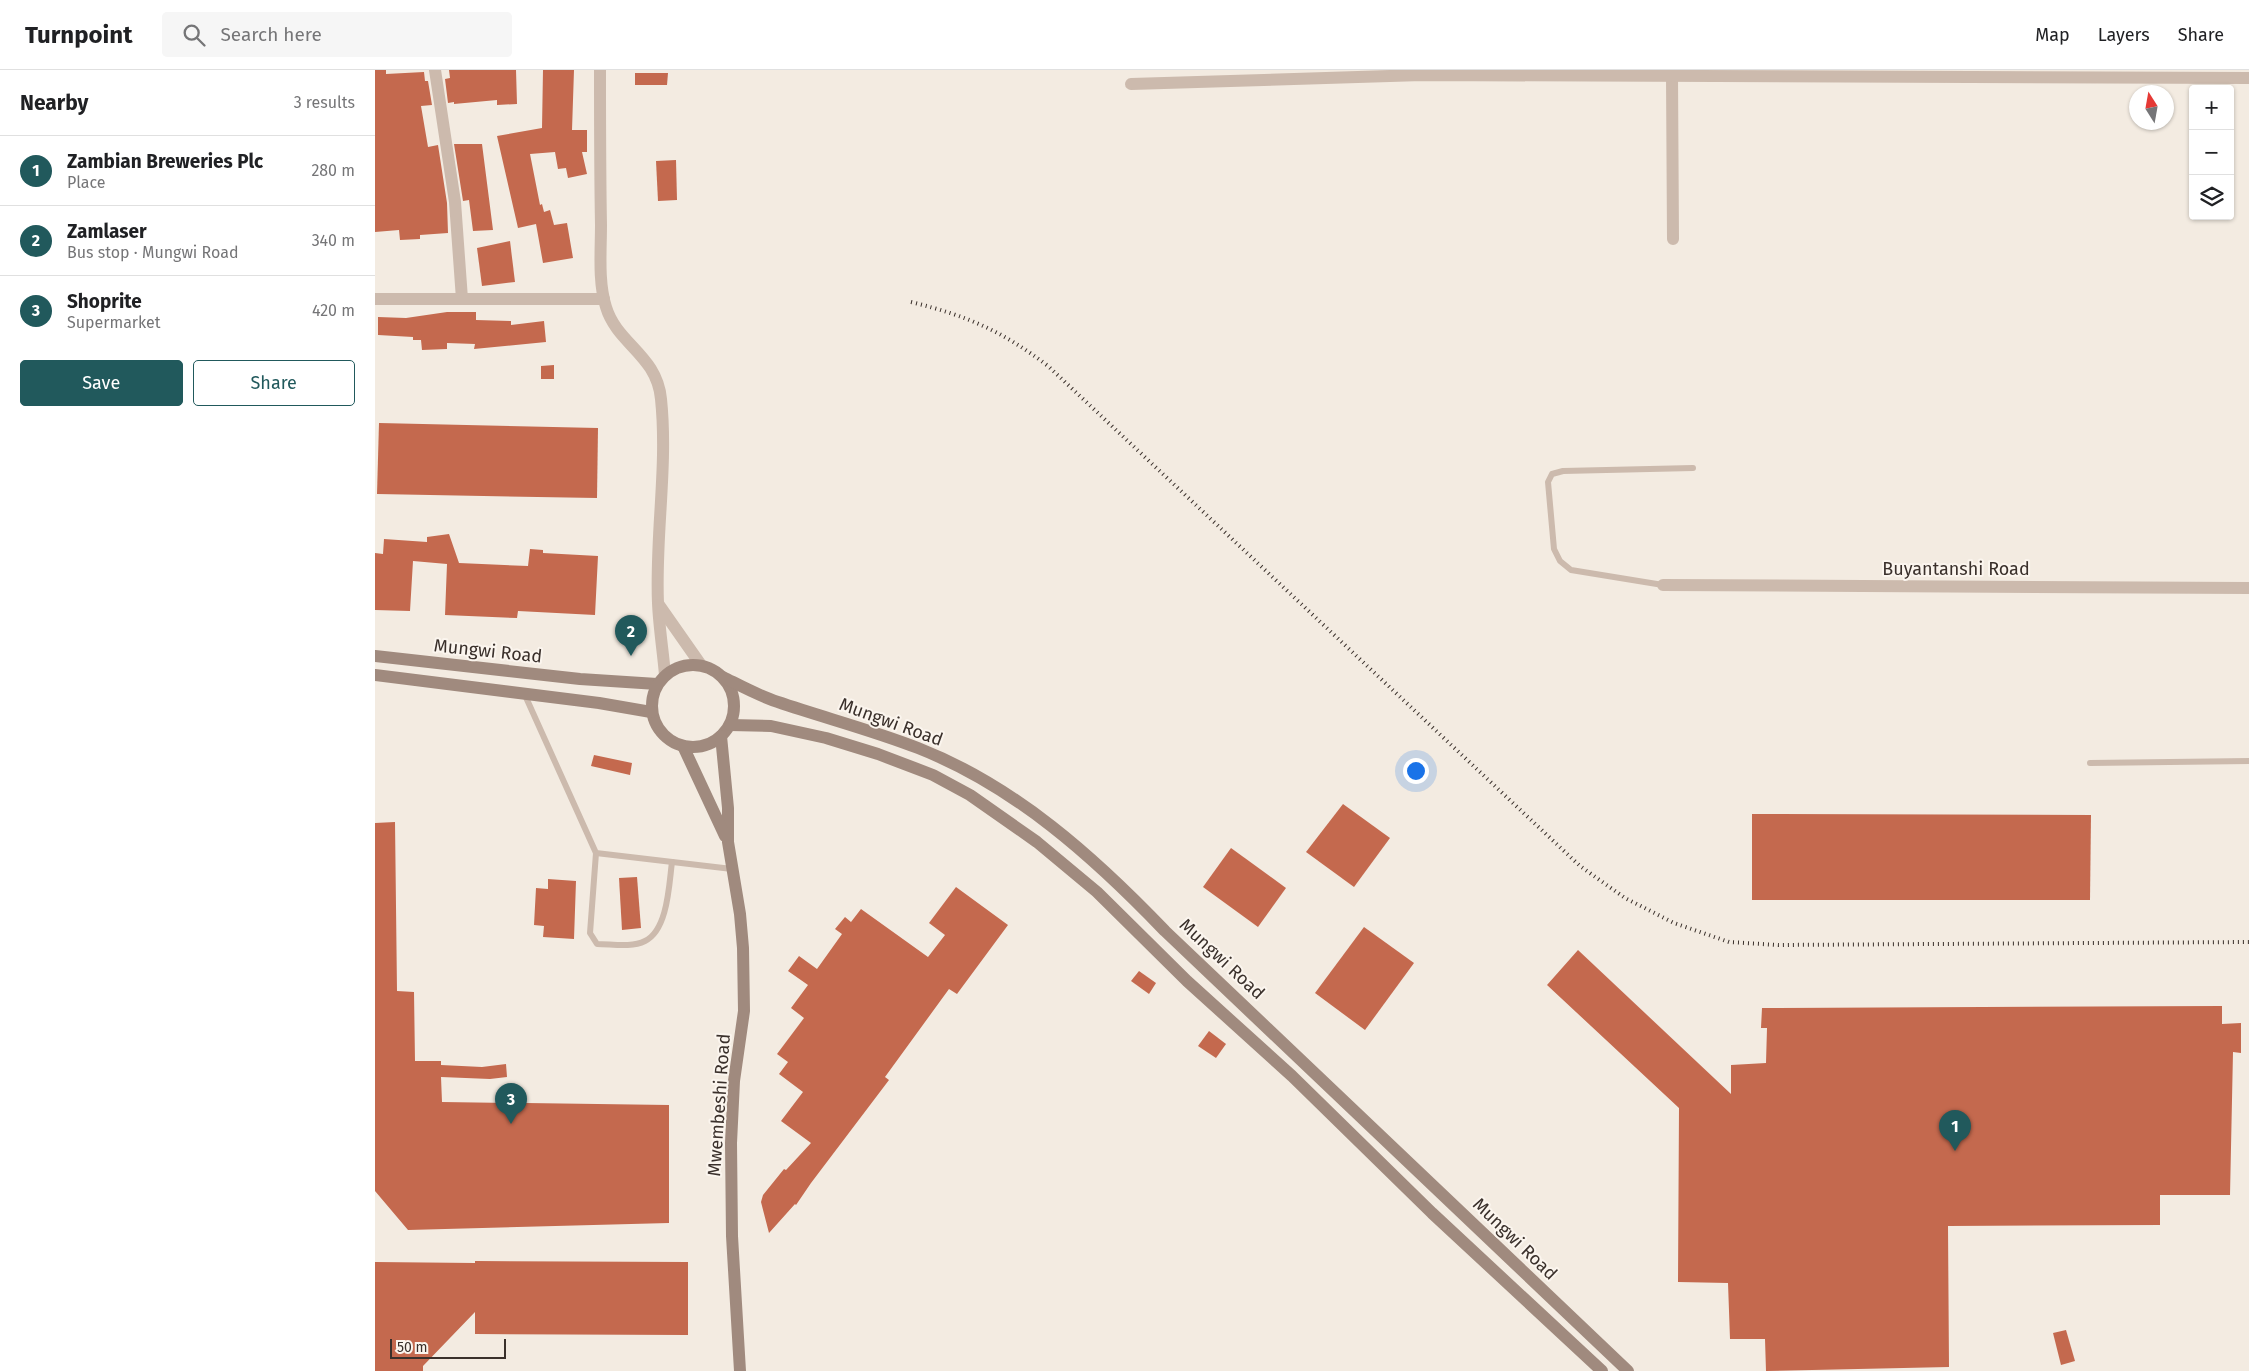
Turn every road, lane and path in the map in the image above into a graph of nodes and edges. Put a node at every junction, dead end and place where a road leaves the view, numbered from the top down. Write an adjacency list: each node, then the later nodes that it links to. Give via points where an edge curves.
1 (435, 70): 9 (street, via 455,202)
2 (600, 70): 10 (street)
3 (1422, 73): 4 (street); 6 (street)
4 (1672, 76): 5 (street); 7 (street)
5 (2249, 78)
6 (1131, 84)
7 (1673, 240)
8 (375, 299): 9 (street)
9 (462, 299): 10 (street)
10 (604, 299): 14 (street, via 616,326 656,376 661,398)
11 (1693, 468): 12 (lane, via 1563,471 1552,474 1548,482 1554,549 1566,566 1571,570)
12 (1663, 585): 13 (street, Buyantanshi Road)
13 (2249, 588)
14 (658, 603): 16 (street); 19 (street)
15 (375, 656): 19 (main road, Mungwi Road, via 580,679)
16 (701, 665): 18 (main road); 19 (main road, via 675,668)
17 (375, 675): 20 (main road, Mungwi Road)
18 (723, 677): 22 (main road, via 733,695 733,716); 31 (main road, Mungwi Road, via 779,703 920,748 1002,790 1123,887 1165,931)
19 (661, 680): 21 (main road, via 653,693)
20 (523, 692): 21 (main road, Mungwi Road); 28 (lane)
21 (651, 712): 24 (main road, via 662,734)
22 (729, 725): 23 (main road); 32 (main road, Mungwi Road, via 771,726 825,738 933,775 970,795 1070,868)
23 (721, 736): 24 (main road, via 703,746); 27 (main road)
24 (683, 746): 27 (main road)
25 (2249, 761): 26 (lane)
26 (2089, 763)
27 (728, 842): 30 (main road, Mwembeshi Road)
28 (596, 854): 29 (lane); 29 (lane, via 590,933 597,944 627,945 645,941 651,936 663,918)
29 (672, 862): 30 (lane)
30 (733, 869): 33 (main road, Mwembeshi Road, via 743,948 743,1011 734,1081 731,1143 732,1236)
31 (1306, 1063): 32 (main road); 35 (main road, Mungwi Road)
32 (1292, 1076): 34 (main road, Mungwi Road, via 1432,1213)
33 (740, 1371)
34 (1602, 1371)
35 (1628, 1371)

